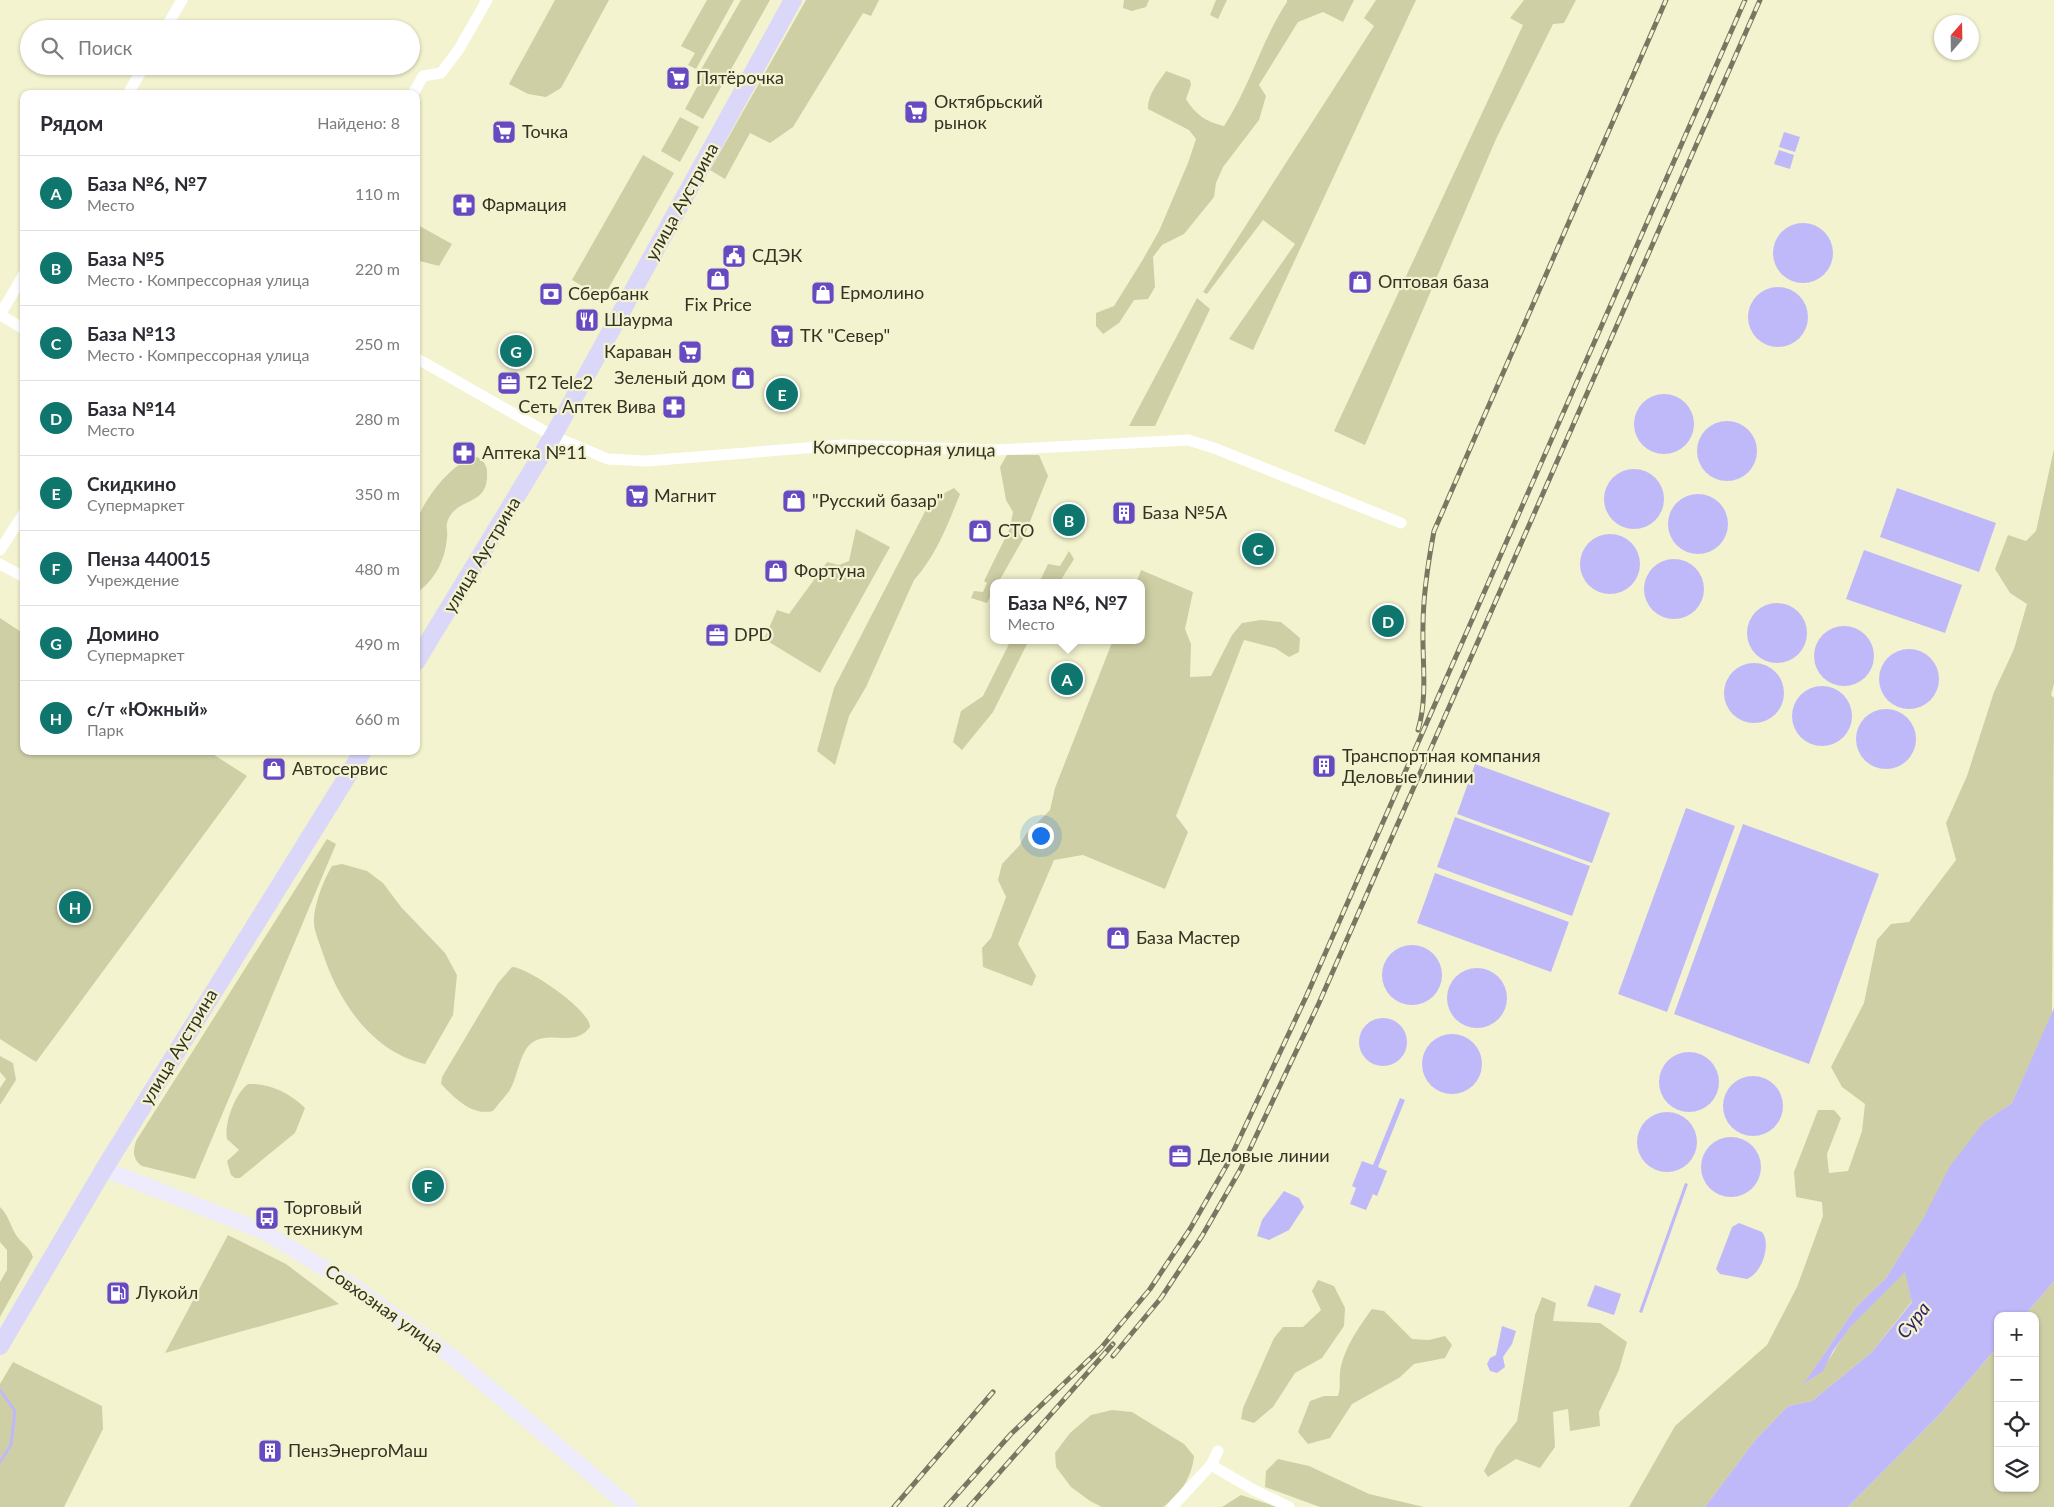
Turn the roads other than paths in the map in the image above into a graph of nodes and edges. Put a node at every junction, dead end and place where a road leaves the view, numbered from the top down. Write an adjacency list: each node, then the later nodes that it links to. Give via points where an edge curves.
1 (182, 0): 4 (street)
2 (487, 0): 7 (street, via 441,73 423,76)
3 (793, 0): 12 (main road, улица Аустрина)
4 (170, 20)
5 (139, 75): 6 (street)
6 (130, 90)
7 (415, 90)
8 (20, 281): 9 (street)
9 (0, 315): 10 (street)
10 (20, 327)
11 (420, 360): 12 (street, Компрессорная улица)
12 (553, 436): 14 (street, Компрессорная улица, via 608,459 646,461 843,445 996,450 1188,440); 18 (main road, улица Аустрина)
13 (20, 519): 15 (street)
14 (1401, 523)
15 (0, 550)
16 (0, 564): 17 (street)
17 (20, 575)
18 (420, 655)
19 (361, 755): 20 (main road, улица Аустрина)
20 (104, 1169): 21 (main road, улица Аустрина); 24 (main road, Совхозная улица, via 265,1232 353,1286 455,1359)
21 (0, 1346)
22 (1218, 1451): 23 (street)
23 (1211, 1465): 25 (street); 26 (street)
24 (630, 1507)
25 (1172, 1507)
26 (1290, 1507)

